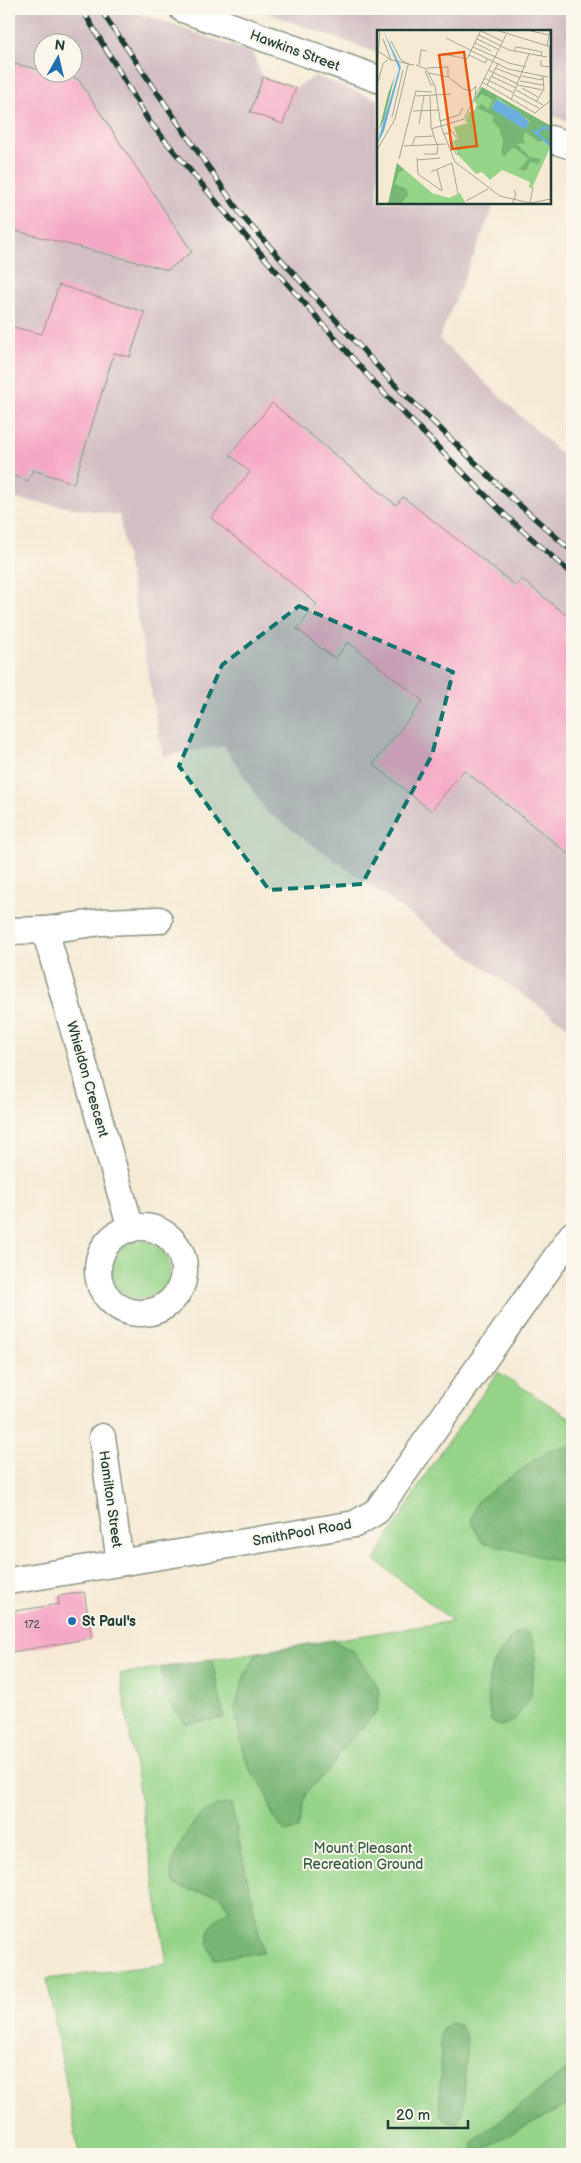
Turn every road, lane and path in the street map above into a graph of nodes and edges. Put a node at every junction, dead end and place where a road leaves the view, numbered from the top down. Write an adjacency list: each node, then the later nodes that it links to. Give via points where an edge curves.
1 (183, 9): 2 (street, Hawkins Street)
2 (377, 79)
3 (551, 138): 4 (street)
4 (572, 146)
5 (159, 920): 6 (street, via 102,922)
6 (46, 930): 7 (street); 8 (street, Whieldon Crescent)
7 (9, 931)
8 (131, 1228)
9 (572, 1235): 11 (street, SmithPool Road, via 377,1511 355,1524)
10 (102, 1436): 11 (street, Hamilton Street)
11 (120, 1562): 12 (street, SmithPool Road)
12 (9, 1581)

